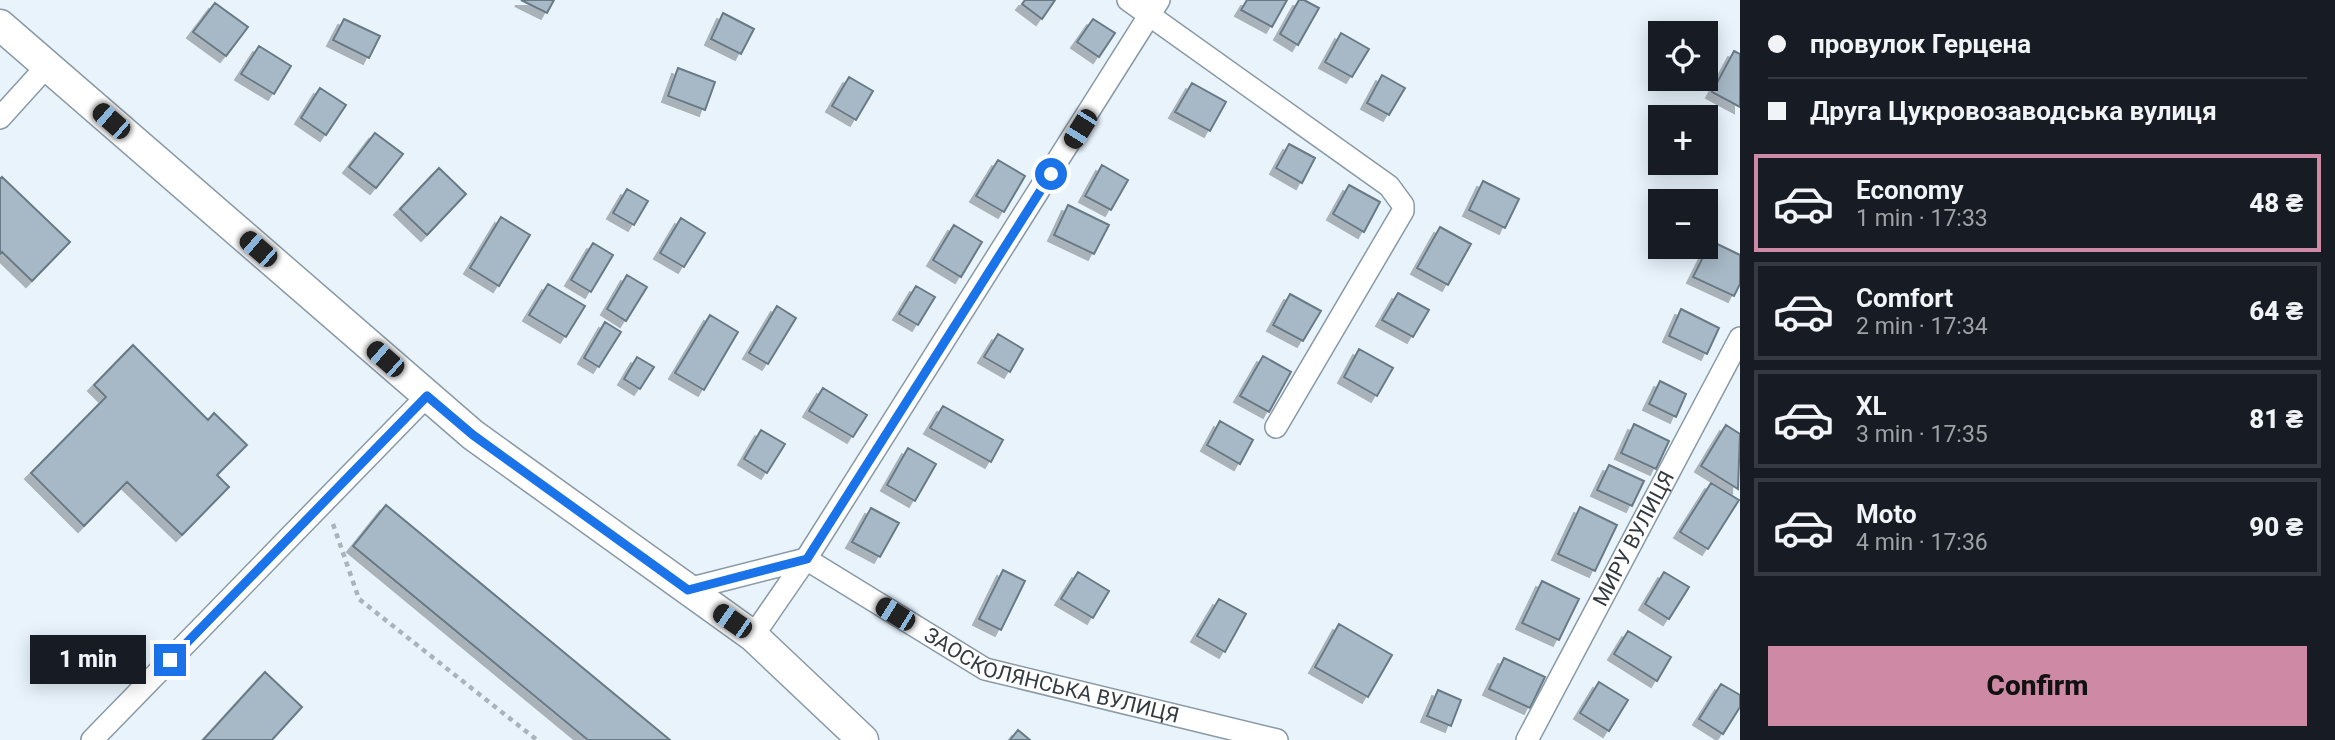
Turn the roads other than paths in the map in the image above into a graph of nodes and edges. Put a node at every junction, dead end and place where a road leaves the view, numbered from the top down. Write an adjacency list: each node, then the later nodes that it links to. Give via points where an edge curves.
1 (1128, 0): 2 (street)
2 (1155, 8): 8 (street, via 1389,186 1403,205); 9 (street)
3 (0, 25): 4 (street)
4 (47, 66): 5 (street); 7 (street)
5 (0, 118)
6 (1740, 338): 15 (street, МИРУ ВУЛИЦЯ)
7 (427, 396): 10 (street, via 473,435); 12 (street)
8 (1276, 427)
9 (807, 559): 10 (street); 11 (street); 14 (street, ЗАОСКОЛЯНСЬКА ВУЛИЦЯ, via 985,669)
10 (688, 590): 11 (street)
11 (753, 636): 13 (street)
12 (92, 740)
13 (863, 740)
14 (1277, 740)
15 (1527, 740)

